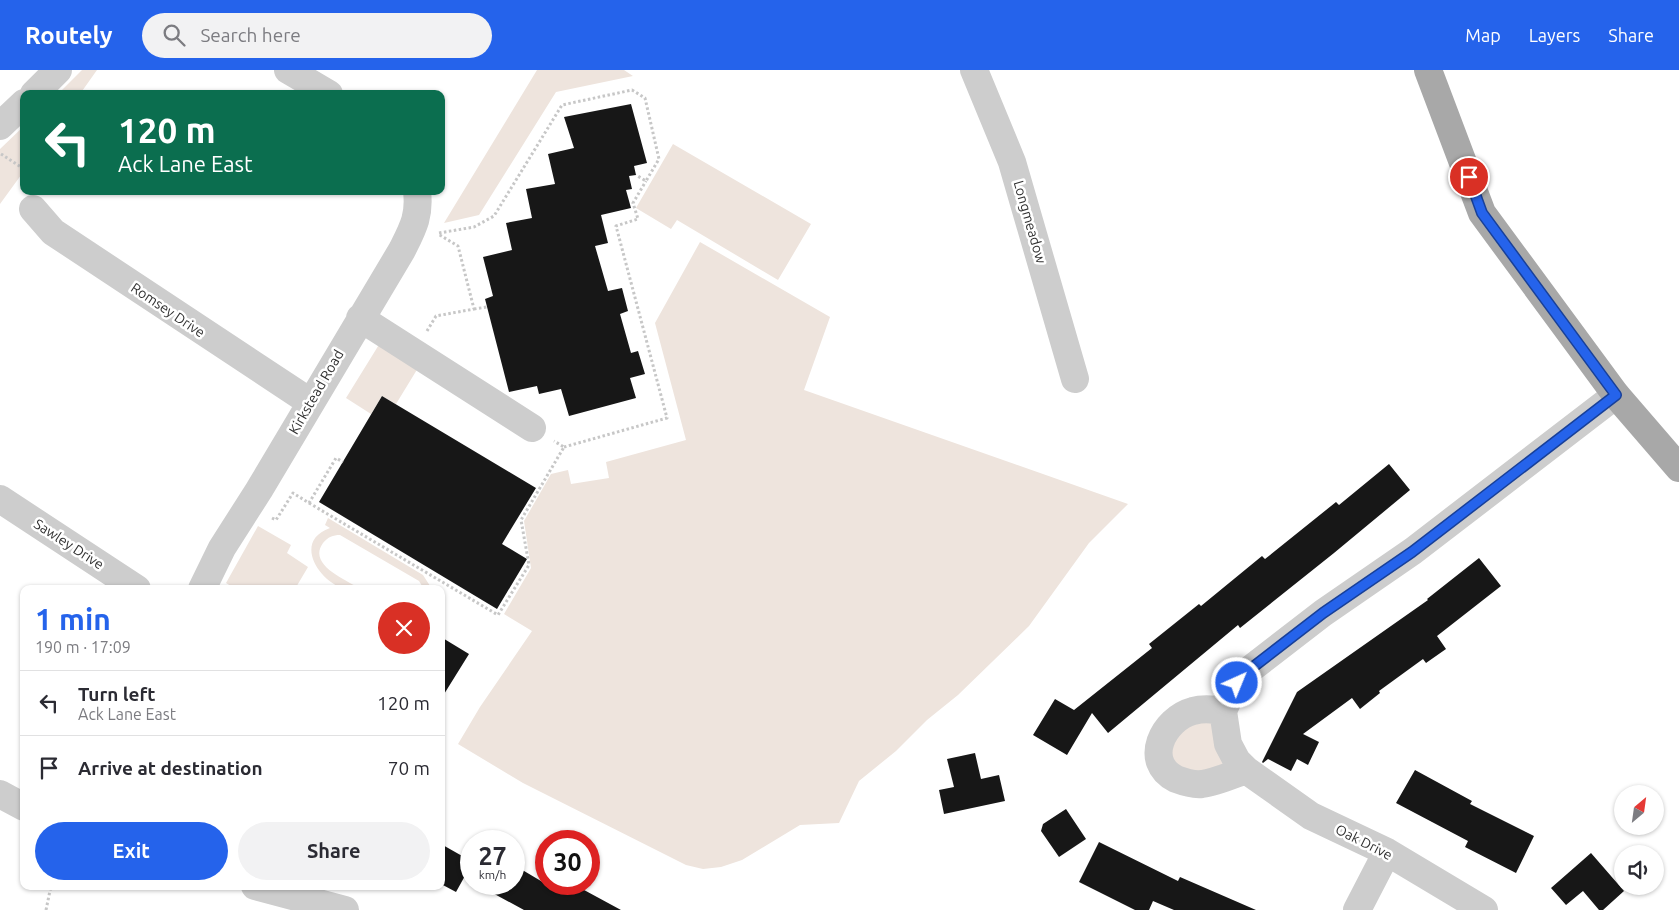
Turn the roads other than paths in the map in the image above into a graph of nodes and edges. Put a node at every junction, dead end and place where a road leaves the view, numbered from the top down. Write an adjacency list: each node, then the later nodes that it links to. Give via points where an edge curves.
1 (58, 70): 5 (street)
2 (288, 70): 6 (street)
3 (974, 70): 12 (street, Longmeadow, via 1012,162)
4 (1428, 70): 13 (main road, via 1482,213)
5 (38, 90)
6 (322, 90)
7 (20, 107): 8 (street)
8 (0, 126)
9 (417, 195): 11 (street, Kirkstead Road, via 427,228 402,250)
10 (33, 209): 14 (street, Romsey Drive, via 53,232)
11 (360, 318): 14 (street, Kirkstead Road); 15 (street)
12 (1074, 379)
13 (1616, 395): 16 (main road); 20 (street, via 1412,552 1323,613 1244,674)
14 (310, 402): 19 (street, Kirkstead Road, via 222,548)
15 (542, 434)
16 (1679, 468)
17 (0, 498): 18 (street, Sawley Drive)
18 (132, 585)
19 (204, 585)
20 (1223, 711): 21 (street, Oak Drive, via 1228,744 1236,761); 21 (street, via 1192,711 1178,718 1160,742 1157,754 1162,767 1185,783 1202,784)
21 (1246, 770): 24 (street, Oak Drive, via 1311,816)
22 (0, 794): 23 (street)
23 (20, 805)
24 (1387, 852): 28 (street); 29 (street, Oak Drive)
25 (288, 890): 26 (street)
26 (304, 892): 27 (street)
27 (345, 910)
28 (1356, 910)
29 (1484, 910)

